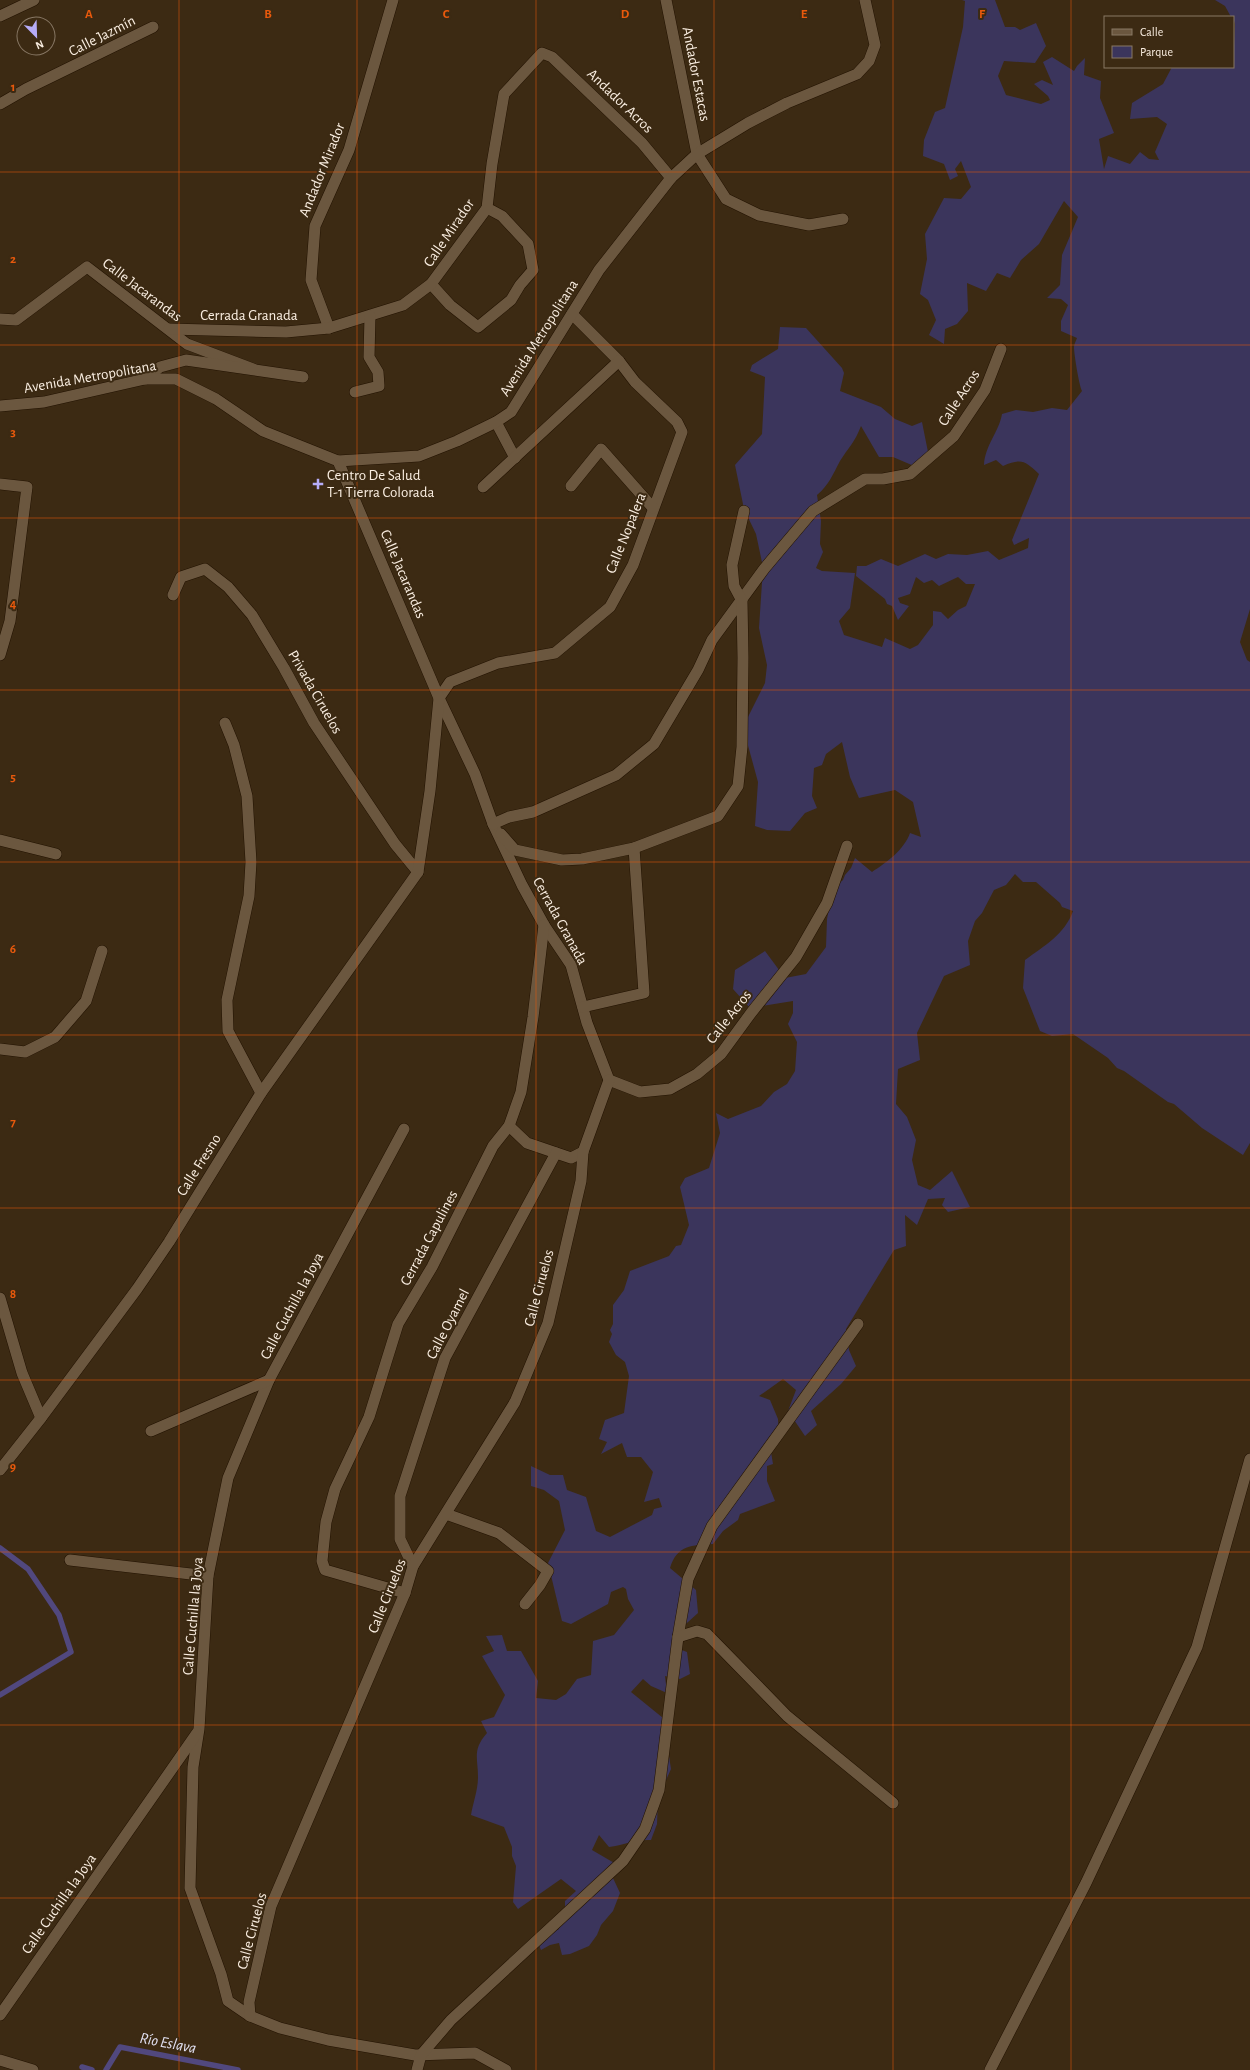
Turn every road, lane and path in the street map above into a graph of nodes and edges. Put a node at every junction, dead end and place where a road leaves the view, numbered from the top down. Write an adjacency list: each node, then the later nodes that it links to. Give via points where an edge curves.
1 (34, 0): 5 (street)
2 (393, 0): 18 (street, Andador Mirador, via 349,150 315,226 311,280)
3 (666, 0): 9 (street, Andador Estacas)
4 (865, 0): 9 (street, Avenida Metropolitana, via 875,45 870,61 857,74 781,106)
5 (0, 16)
6 (153, 27): 8 (street, Calle Jazmín)
7 (542, 53): 10 (street, Andador Acros, via 552,56 642,143); 11 (street, Calle Mirador, via 504,94)
8 (0, 104)
9 (697, 154): 10 (street, Avenida Metropolitana); 12 (street, via 726,200 759,215 809,225)
10 (671, 178): 14 (street, Avenida Metropolitana, via 599,270)
11 (487, 208): 13 (street, Calle Mirador); 13 (street, via 502,216 528,244 533,270 511,300 478,328 450,305)
12 (843, 219)
13 (431, 284): 15 (street, Calle Mirador, via 403,305)
14 (572, 314): 20 (street, Calle Nopalera); 26 (street, Avenida Metropolitana, via 511,412)
15 (370, 316): 18 (street, Calle Mirador); 24 (street, via 369,357 378,372 379,386)
16 (0, 319): 17 (street, Calle Jacarandas, via 16,320 88,267)
17 (169, 328): 18 (street, Cerrada Granada, via 286,332); 21 (street, Calle Jacarandas, via 187,344)
18 (329, 328)
19 (1001, 349): 35 (street, Calle Acros, via 985,390 954,436 910,474 865,479 813,511 764,569)
20 (619, 361): 27 (street); 32 (street, Calle Nopalera, via 635,382 677,422 682,432)
21 (253, 369): 22 (street); 23 (street, via 186,360 160,367)
22 (303, 377)
23 (145, 380): 25 (street, Avenida Metropolitana, via 44,402); 28 (street, Avenida Metropolitana, via 176,379 216,399 263,431)
24 (356, 392)
25 (0, 406)
26 (496, 422): 27 (street); 28 (street, Avenida Metropolitana, via 419,456)
27 (515, 458): 31 (street)
28 (338, 461): 37 (street, Calle Jacarandas)
29 (0, 484): 36 (street, via 27,487 10,621)
30 (571, 486): 32 (street, via 601,449)
31 (483, 487)
32 (653, 508): 37 (street, Calle Nopalera, via 633,565 610,607 555,653 498,662 450,682)
33 (744, 511): 35 (street, via 732,565 734,586)
34 (174, 595): 44 (street, Privada Ciruelos, via 180,577 204,569 228,587 252,616 314,723 395,844)
35 (742, 601): 39 (street, via 712,640 698,670 654,744 616,775 533,812 509,817); 42 (street, via 742,747 738,786 718,816)
36 (0, 655)
37 (439, 698): 39 (street, Calle Jacarandas, via 475,774); 44 (street, Calle Jacarandas, via 430,791)
38 (225, 723): 50 (street, via 234,745 247,796 251,862 249,896 227,1000 228,1031)
39 (493, 824): 42 (street, via 515,850 562,860 582,859); 45 (street, Cerrada Granada, via 522,886)
40 (0, 840): 43 (street)
41 (847, 846): 49 (street, Calle Acros, via 826,903 796,957 721,1054 697,1074 670,1089 640,1092)
42 (634, 848): 47 (street, via 644,993)
43 (56, 854)
44 (418, 872): 50 (street, Calle Fresno)
45 (544, 925): 47 (street, Cerrada Granada, via 571,965); 51 (street, Cerrada Capulines, via 521,1092)
46 (102, 951): 48 (street, via 86,1001 55,1037 25,1052)
47 (583, 1007): 49 (street, Cerrada Granada)
48 (0, 1049)
49 (609, 1080): 53 (street)
50 (261, 1093): 58 (street, Calle Fresno, via 169,1242)
51 (508, 1126): 54 (street, via 527,1143); 66 (street, Cerrada Capulines, via 493,1146 432,1267 398,1324 369,1417 335,1489 326,1522 322,1561 325,1570)
52 (404, 1129): 57 (street, Calle Cuchilla la Joya)
53 (583, 1152): 54 (street, via 571,1158); 62 (street, Calle Ciruelos, via 581,1181 548,1323 514,1402)
54 (556, 1153): 64 (street, Calle Oyamel, via 445,1358 400,1496 400,1539)
55 (0, 1298): 58 (street, via 22,1373)
56 (858, 1324): 68 (street, via 712,1526 688,1578)
57 (269, 1380): 59 (street); 65 (street, Calle Cuchilla la Joya, via 228,1478)
58 (41, 1418): 61 (street, Calle Fresno)
59 (152, 1431)
60 (1250, 1459): 78 (street, via 1197,1647 1086,1883)
61 (0, 1470)
62 (446, 1514): 64 (street, Calle Ciruelos); 67 (street, via 499,1533 548,1570)
63 (70, 1560): 65 (street)
64 (413, 1566): 66 (street, Calle Ciruelos)
65 (208, 1576): 69 (street, Calle Cuchilla la Joya)
66 (405, 1593): 72 (street, Calle Ciruelos, via 271,1906 249,2002)
67 (525, 1604)
68 (678, 1637): 70 (street, via 697,1630 707,1634 787,1716); 73 (street, via 659,1790 645,1829 623,1861 451,2020)
69 (199, 1729): 71 (street, Calle Cuchilla la Joya); 72 (street, Calle Ciruelos, via 192,1767 190,1888 228,2001)
70 (893, 1803)
71 (0, 2015)
72 (250, 2016): 73 (street, Calle Ciruelos, via 280,2028 328,2040)
73 (421, 2055): 76 (street); 77 (street, Calle Ciruelos, via 475,2053)
74 (0, 2060): 75 (street)
75 (32, 2070)
76 (417, 2070)
77 (506, 2070)
78 (990, 2070)

